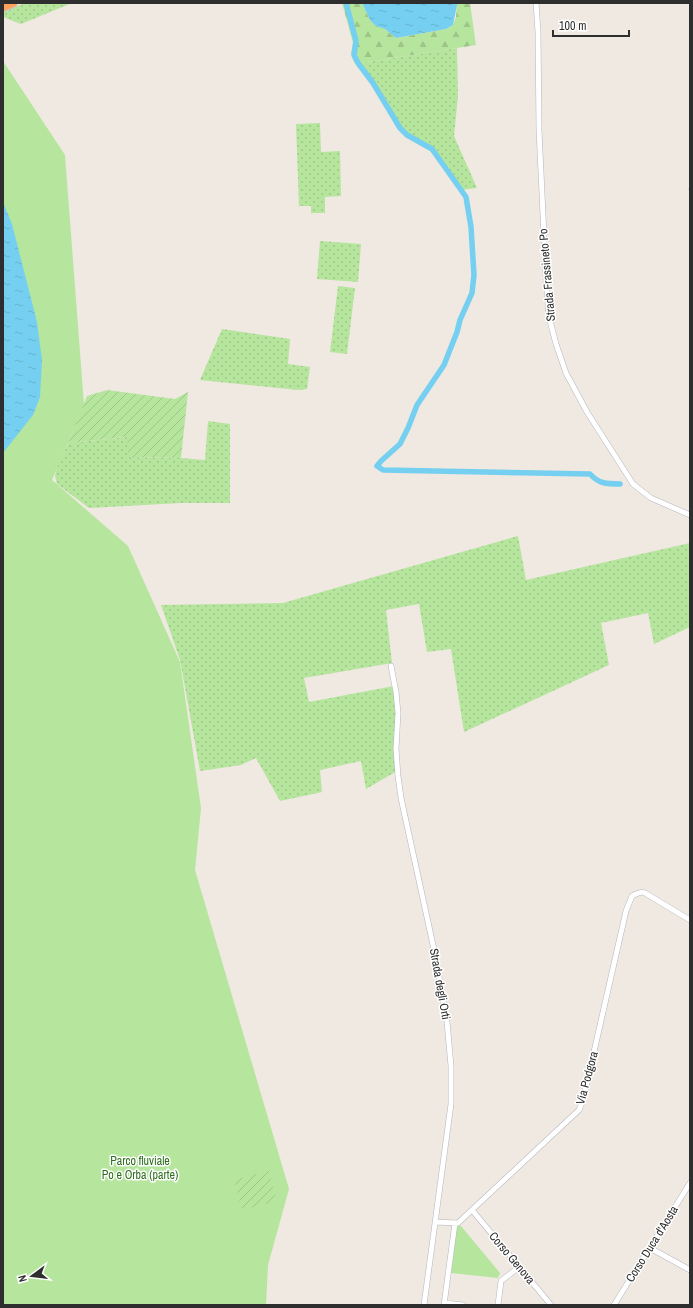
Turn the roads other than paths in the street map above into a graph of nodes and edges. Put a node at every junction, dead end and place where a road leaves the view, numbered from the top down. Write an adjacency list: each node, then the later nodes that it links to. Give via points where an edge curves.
1 (536, 3): 2 (street, Strada Frassineto Po, via 546,270 550,317 558,350 566,373 587,412 633,484 651,498)
2 (690, 515)
3 (391, 666): 9 (street, Strada degli Orti, via 398,713 396,749 401,798 435,954 449,1044 450,1104)
4 (690, 920): 8 (street, Via Podgora, via 645,893 632,896 626,911 582,1105)
5 (690, 1183): 6 (street, Corso Duca d'Aosta)
6 (684, 1193): 7 (street); 11 (street, Corso Duca d'Aosta)
7 (690, 1196)
8 (472, 1210): 10 (street, Via Podgora); 12 (street, Corso Genova)
9 (435, 1222): 10 (street); 15 (street, Strada degli Orti)
10 (455, 1223): 14 (street)
11 (650, 1248): 13 (street); 19 (street, Corso Duca d'Aosta)
12 (519, 1267): 17 (street, via 501,1281); 18 (street, Corso Genova)
13 (690, 1270)
14 (444, 1304): 16 (street)
15 (424, 1305)
16 (463, 1305)
17 (498, 1305)
18 (551, 1305)
19 (614, 1305)

